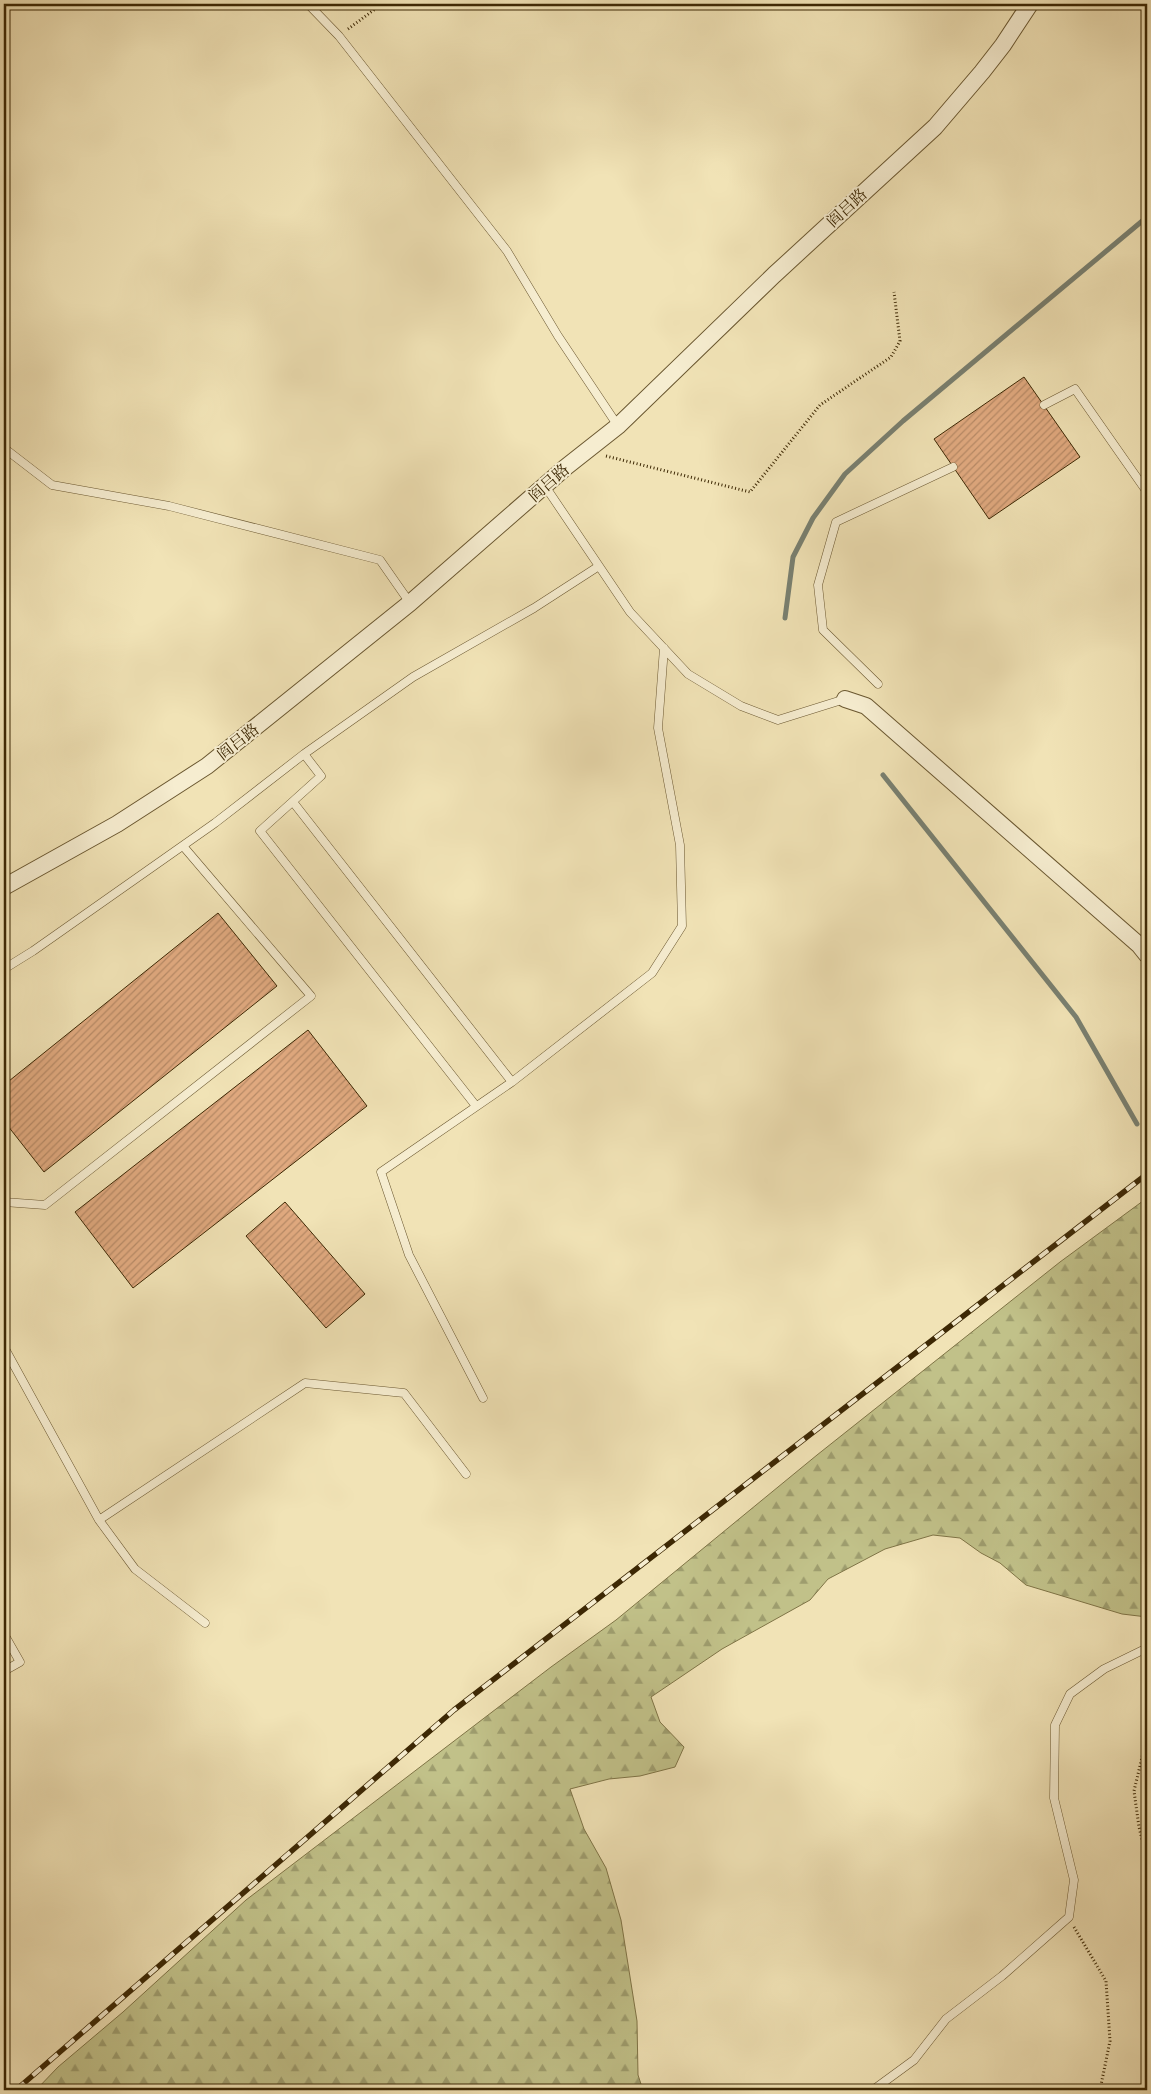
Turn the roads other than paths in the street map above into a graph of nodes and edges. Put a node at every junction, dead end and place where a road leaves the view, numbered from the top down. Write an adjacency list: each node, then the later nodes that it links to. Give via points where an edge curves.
1 (308, 4): 4 (lane, via 339,36 507,251)
2 (1030, 4): 4 (street, 阎吕路, via 982,72 934,127)
3 (1044, 405): 8 (lane, via 1074,389)
4 (618, 426): 7 (street, 阎吕路)
5 (4, 448): 10 (lane, via 52,485 169,506 380,560)
6 (953, 467): 12 (lane, via 836,522 818,586 823,630)
7 (545, 486): 9 (lane); 10 (street, 阎吕路)
8 (1147, 492)
9 (599, 566): 11 (lane, via 630,612); 14 (lane, via 534,608 413,677)
10 (410, 603): 17 (street, 阎吕路, via 207,766 117,824)
11 (664, 648): 13 (lane, via 688,674 741,706 778,720); 20 (lane, via 658,728 680,845 682,926 652,973)
12 (878, 684)
13 (845, 699): 18 (street, via 866,706)
14 (304, 754): 15 (lane, via 321,776); 16 (lane)
15 (293, 802): 20 (lane); 21 (lane, via 260,831)
16 (183, 846): 19 (lane); 22 (lane, via 311,996 45,1205)
17 (4, 887)
18 (1147, 955)
19 (4, 969)
20 (512, 1082): 21 (lane)
21 (476, 1106): 24 (lane, via 381,1172 409,1255)
22 (4, 1202)
23 (4, 1347): 26 (lane)
24 (484, 1398)
25 (466, 1474): 26 (lane, via 404,1393 305,1383)
26 (99, 1520): 27 (lane, via 135,1569)
27 (205, 1622)
28 (4, 1634): 30 (lane, via 20,1662)
29 (1147, 1648): 33 (lane, via 1104,1669 1070,1694 1055,1726 1054,1798 1074,1880 1069,1917 1002,1976 946,2019 914,2060)
30 (4, 1671)
31 (386, 2090): 32 (lane)
32 (426, 2090)
33 (873, 2090)

